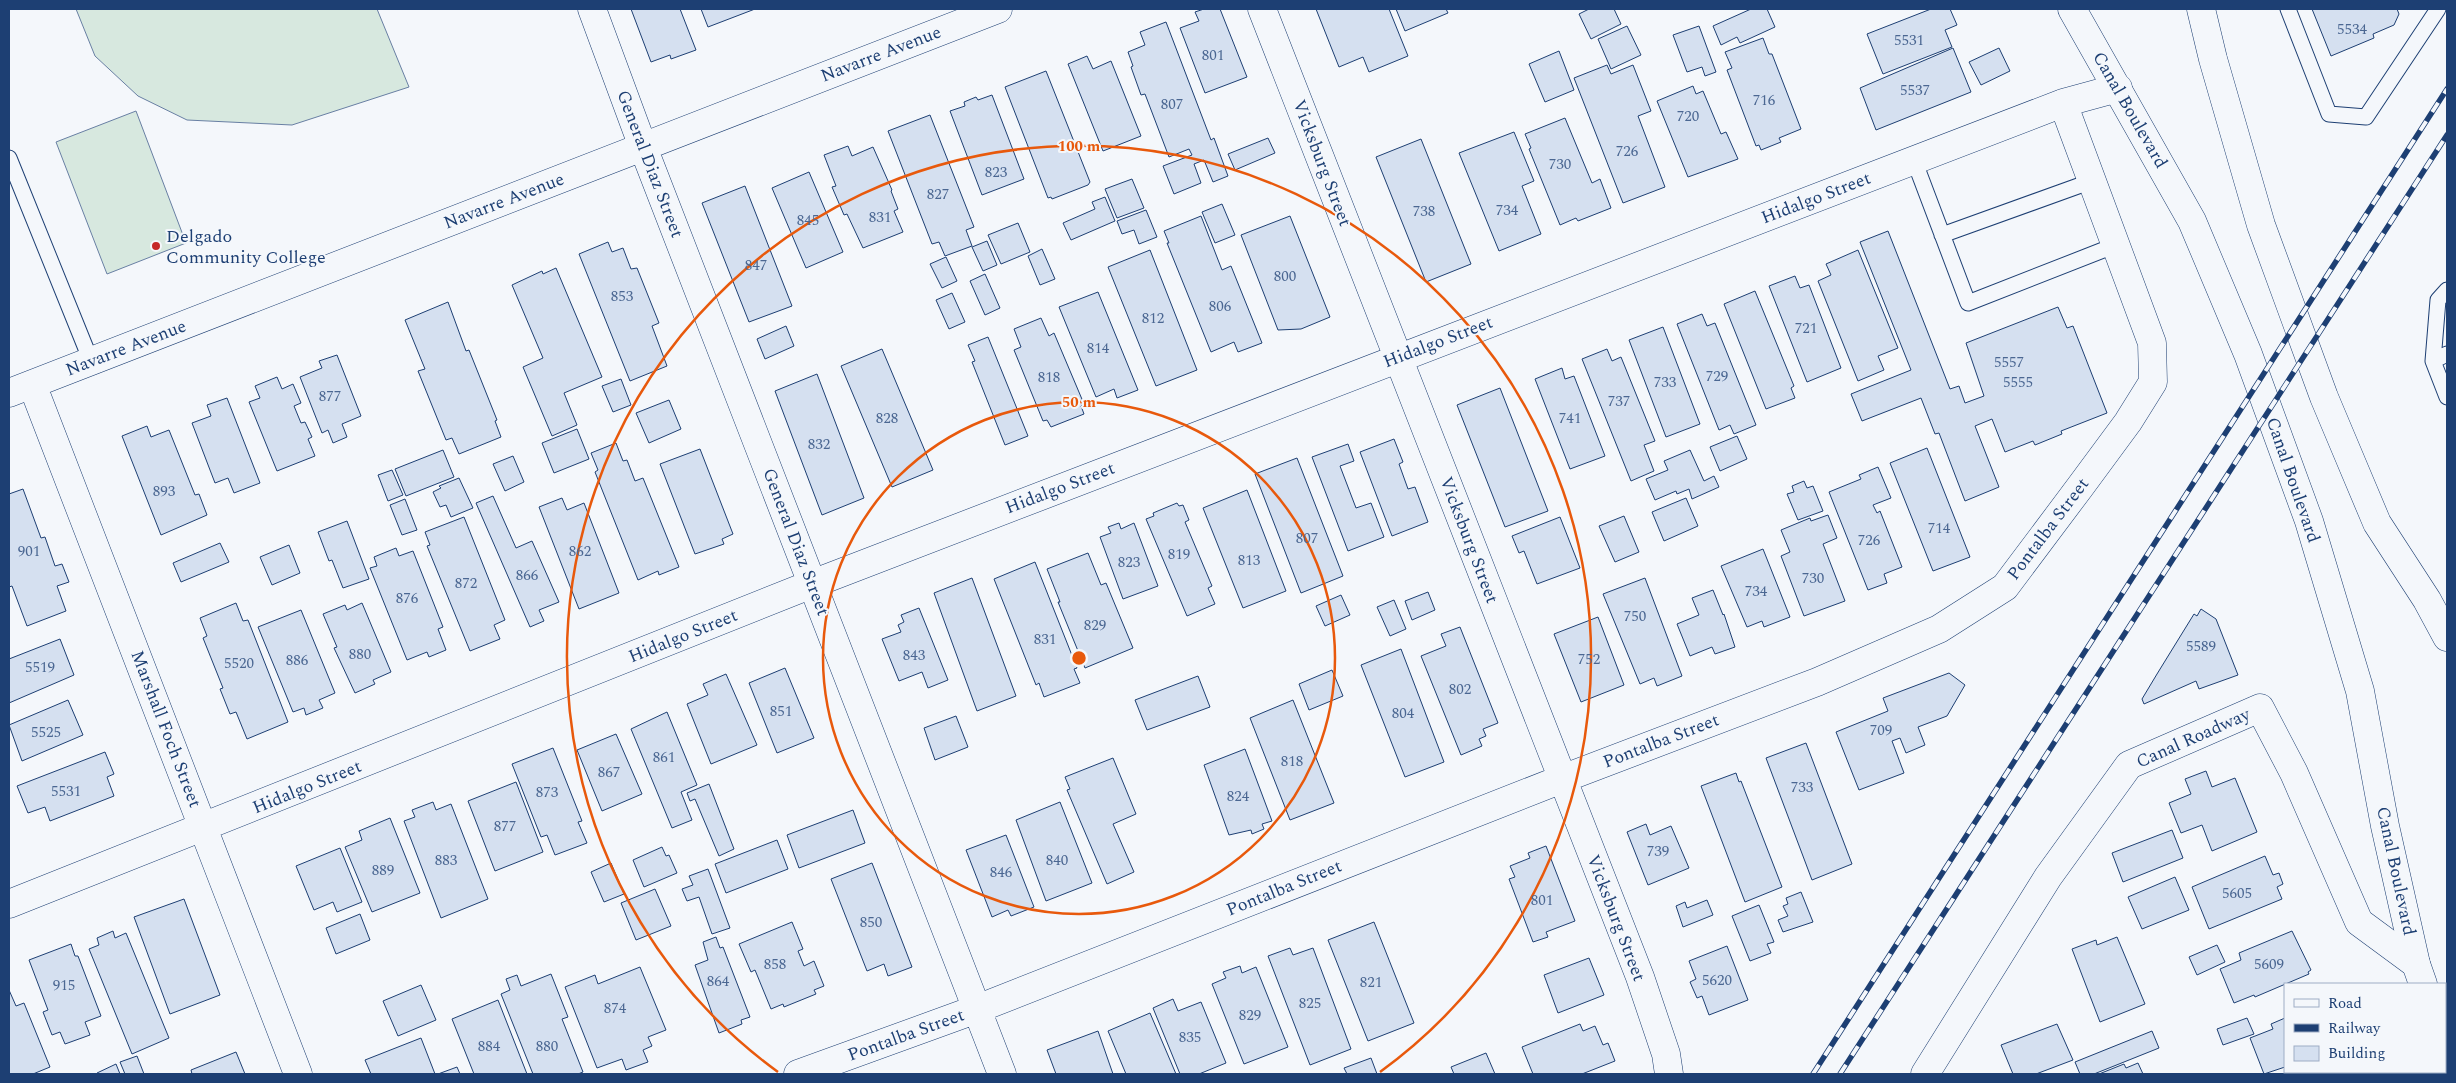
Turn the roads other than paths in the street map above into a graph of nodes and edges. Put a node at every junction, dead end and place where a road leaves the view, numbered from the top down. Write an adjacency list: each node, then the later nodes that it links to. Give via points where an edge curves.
1 (592, 9): 10 (street, General Diaz Street)
2 (998, 9): 10 (street, Navarre Avenue)
3 (1262, 9): 18 (street, Vicksburg Street)
4 (2072, 9): 8 (street, Canal Boulevard)
5 (2201, 9): 24 (street, via 2261,224 2324,397 2377,523)
6 (2288, 9): 7 (lane, via 2329,114 2366,117)
7 (2438, 9)
8 (2118, 88): 9 (street, Hidalgo Street); 29 (street, Canal Boulevard, via 2192,221 2248,354 2309,521 2360,691 2385,826)
9 (2063, 103): 12 (street, Hidalgo Street); 13 (street, Pontalba Street)
10 (643, 147): 19 (street, Navarre Avenue); 23 (street, General Diaz Street)
11 (9, 158): 19 (lane)
12 (1914, 160): 14 (lane); 18 (street, Hidalgo Street)
13 (2092, 181): 14 (lane); 15 (street, Pontalba Street)
14 (1942, 235): 15 (lane, via 1968,302)
15 (2116, 245): 26 (street, Pontalba Street, via 2152,343 2153,382 2128,422 2005,587 1939,629 1817,682)
16 (2447, 290): 20 (lane, via 2438,300)
17 (2447, 354): 20 (lane)
18 (1398, 358): 23 (street, Hidalgo Street); 26 (street, Vicksburg Street)
19 (91, 361): 21 (street, Navarre Avenue)
20 (2433, 361): 22 (lane)
21 (21, 388): 27 (street, Marshall Foch Street)
22 (2447, 397)
23 (812, 584): 27 (street, Hidalgo Street); 30 (street, General Diaz Street)
24 (2437, 600): 25 (street)
25 (2447, 637)
26 (1562, 778): 30 (street, Pontalba Street); 35 (street, Vicksburg Street, via 1640,977 1666,1054)
27 (205, 828): 28 (street, Hidalgo Street); 32 (street, Marshall Foch Street)
28 (9, 904)
29 (2420, 974): 31 (street, Canal Roadway, via 2359,922 2294,772 2260,708 2129,765 2048,877)
30 (976, 1010): 33 (street, Pontalba Street); 34 (street, General Diaz Street)
31 (1931, 1071)
32 (298, 1074)
33 (798, 1074)
34 (1002, 1074)
35 (1669, 1074)

